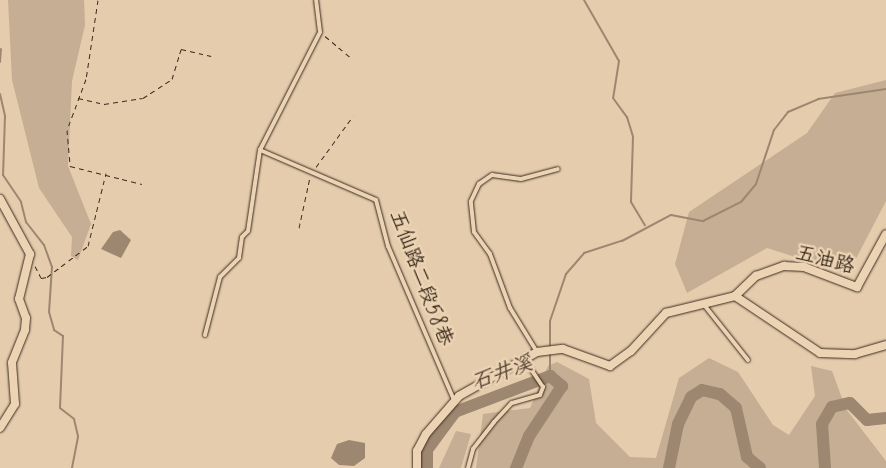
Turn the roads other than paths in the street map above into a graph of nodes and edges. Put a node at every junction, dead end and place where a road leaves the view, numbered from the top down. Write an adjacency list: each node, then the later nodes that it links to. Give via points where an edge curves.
1 (316, 0): 2 (lane, via 320,32)
2 (260, 150): 8 (lane, via 248,231 242,237 239,258 220,277); 13 (lane, 五仙路二段58巷, via 314,170 376,200 388,246)
3 (558, 169): 10 (lane, via 521,179 492,175 479,184 471,201 474,232 490,254 510,308)
4 (0, 198): 14 (street, via 30,254 19,299 26,321 12,363 14,404)
5 (886, 234): 6 (street, 五油路, via 857,287 804,267 784,266 756,276)
6 (735, 296): 7 (street); 9 (street, via 820,353 855,354)
7 (705, 306): 10 (street, via 666,313 631,351 610,366 558,348); 12 (lane)
8 (205, 335)
9 (886, 345)
10 (539, 351): 11 (street)
11 (524, 359): 13 (street); 16 (lane, via 543,386 540,395 512,404 494,422 473,449)
12 (748, 360)
13 (454, 400): 15 (street, via 417,451)
14 (0, 428)
15 (417, 468)
16 (468, 468)

